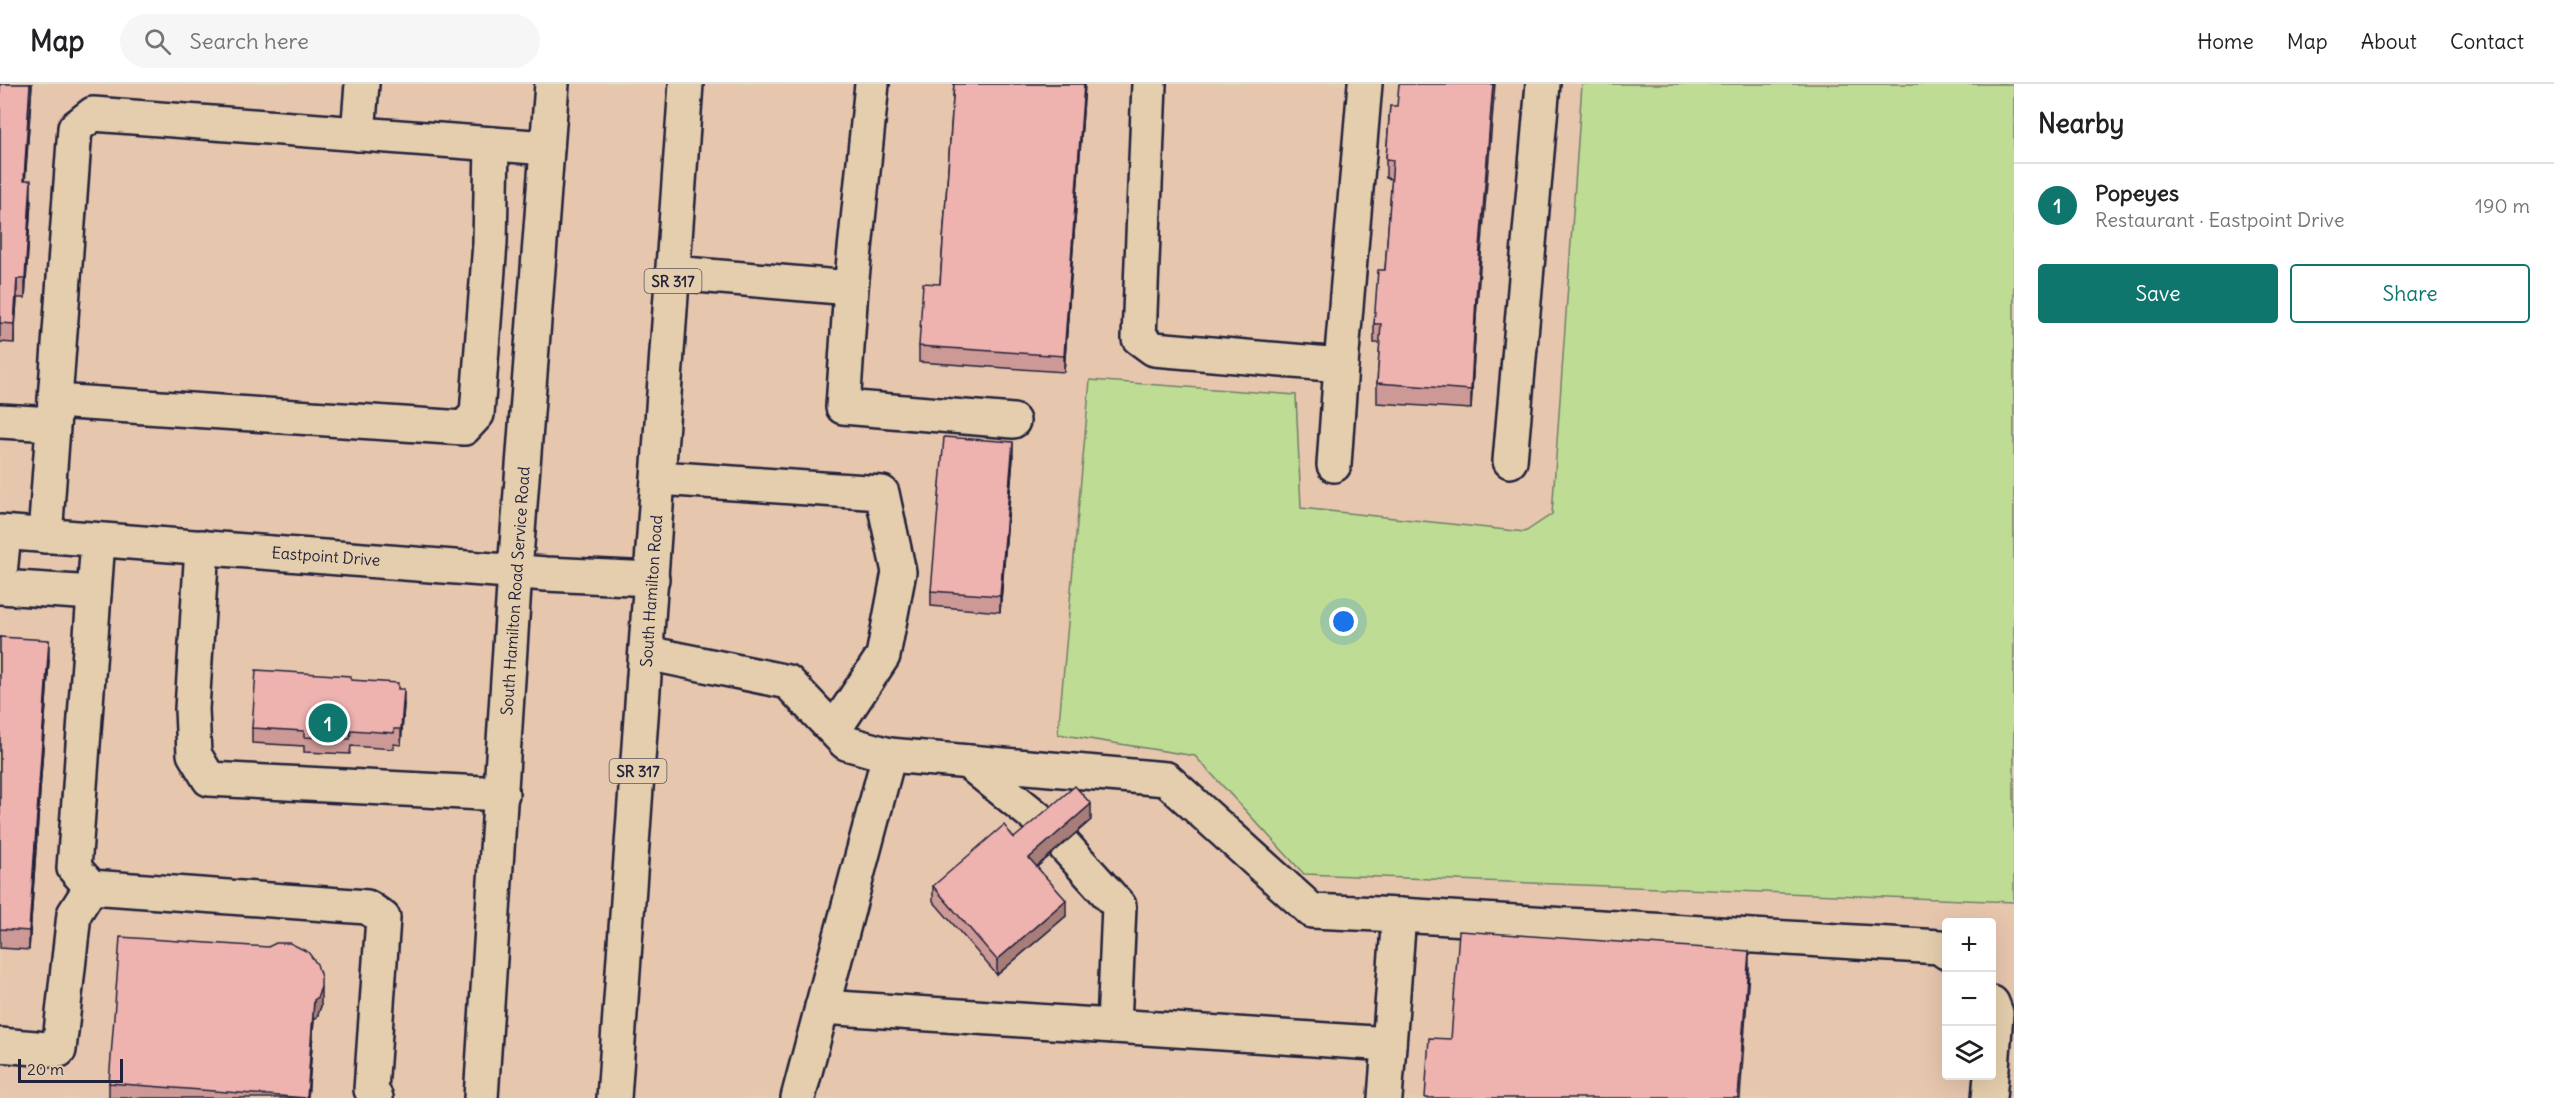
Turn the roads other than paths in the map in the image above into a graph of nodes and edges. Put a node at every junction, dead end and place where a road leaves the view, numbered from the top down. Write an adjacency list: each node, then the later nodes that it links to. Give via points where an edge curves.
1 (362, 84): 8 (main road)
2 (552, 84): 10 (main road, South Hamilton Road Service Road)
3 (686, 84): 11 (main road, South Hamilton Road / SR 317)
4 (872, 84): 12 (main road)
5 (1149, 84): 13 (main road, via 1139,338 1154,349)
6 (1365, 84): 13 (main road)
7 (1543, 84): 17 (main road)
8 (358, 134): 9 (main road); 14 (main road, via 93,114 75,128)
9 (492, 144): 10 (main road); 14 (main road, via 489,254 477,414 464,428)
10 (547, 148): 24 (main road, South Hamilton Road Service Road)
11 (673, 273): 12 (main road); 19 (main road, South Hamilton Road / SR 317)
12 (851, 288): 16 (main road, via 843,407)
13 (1341, 364): 18 (main road)
14 (54, 413): 15 (main road); 21 (main road)
15 (0, 421)
16 (1013, 421)
17 (1510, 461)
18 (1334, 465)
19 (659, 478): 26 (main road, South Hamilton Road / SR 317); 30 (main road, via 882,493 898,572 883,656)
20 (2, 532): 21 (main road, Eastpoint Drive); 25 (main road)
21 (45, 536): 22 (main road, Eastpoint Drive)
22 (98, 540): 23 (main road, Eastpoint Drive); 28 (main road)
23 (202, 547): 24 (main road, Eastpoint Drive); 33 (main road, via 192,709 194,754 209,778)
24 (515, 571): 26 (main road, Eastpoint Drive); 33 (main road, South Hamilton Road Service Road)
25 (0, 574)
26 (652, 579): 29 (main road, South Hamilton Road / SR 317)
27 (0, 587): 28 (main road)
28 (94, 593): 34 (main road, via 74,868)
29 (646, 653): 30 (main road, via 788,682); 44 (main road, South Hamilton Road / SR 317)
30 (834, 730): 31 (main road, via 846,743)
31 (889, 754): 32 (main road); 37 (main road)
32 (968, 762): 35 (main road, via 1166,778 1312,911); 38 (main road, via 1055,834 1119,906)
33 (502, 794): 43 (main road, South Hamilton Road Service Road)
34 (91, 887): 40 (main road, via 74,914 59,1050); 42 (main road, via 367,907 383,918 371,1090)
35 (1399, 915): 36 (main road); 39 (main road)
36 (1942, 948)
37 (822, 1007): 38 (main road); 45 (main road)
38 (1114, 1026): 39 (main road)
39 (1389, 1044): 46 (main road)
40 (0, 1045)
41 (1991, 1080): 47 (main road)
42 (376, 1098)
43 (481, 1098)
44 (614, 1098)
45 (798, 1098)
46 (1385, 1098)
47 (1989, 1098)

